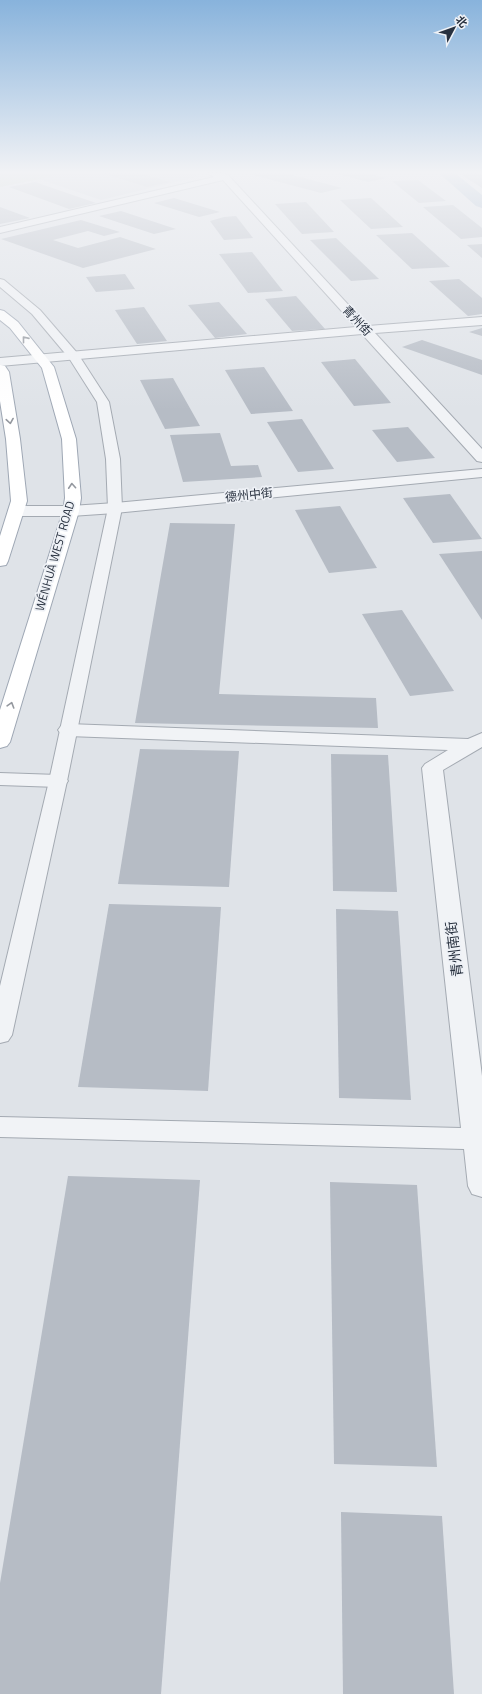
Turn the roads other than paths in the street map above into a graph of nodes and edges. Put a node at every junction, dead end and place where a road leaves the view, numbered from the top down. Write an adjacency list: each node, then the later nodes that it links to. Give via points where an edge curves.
1 (294, 252): 5 (street, 青州街)
2 (0, 282): 6 (lane, via 36,312)
3 (0, 314): 7 (main road, WÉNHUÀ WEST ROAD, one-way to 3, via 14,325)
4 (482, 321): 5 (street)
5 (366, 330): 6 (street); 10 (street, 青州街)
6 (74, 356): 7 (street); 12 (lane, via 103,402 113,458)
7 (40, 358): 8 (street); 14 (main road, WÉNHUÀ WEST ROAD, one-way to 7, via 73,498 69,439 48,367)
8 (0, 362)
9 (0, 369): 13 (main road, one-way to 13, via 13,439 19,501)
10 (482, 458)
11 (479, 477): 12 (street, 德州中街)
12 (115, 508): 14 (street, 德州中街); 16 (lane)
13 (16, 510): 14 (street, 德州中街); 15 (main road)
14 (71, 511): 17 (main road, WÉNHUÀ WEST ROAD, one-way to 14)
15 (0, 561)
16 (68, 730): 18 (street); 20 (lane)
17 (0, 742)
18 (477, 742): 23 (street, 青州南街, via 432,768)
19 (0, 779): 20 (street)
20 (58, 781): 21 (lane)
21 (0, 1035)
22 (0, 1127): 23 (street)
23 (478, 1139): 24 (street, 青州南街)
24 (482, 1186)

